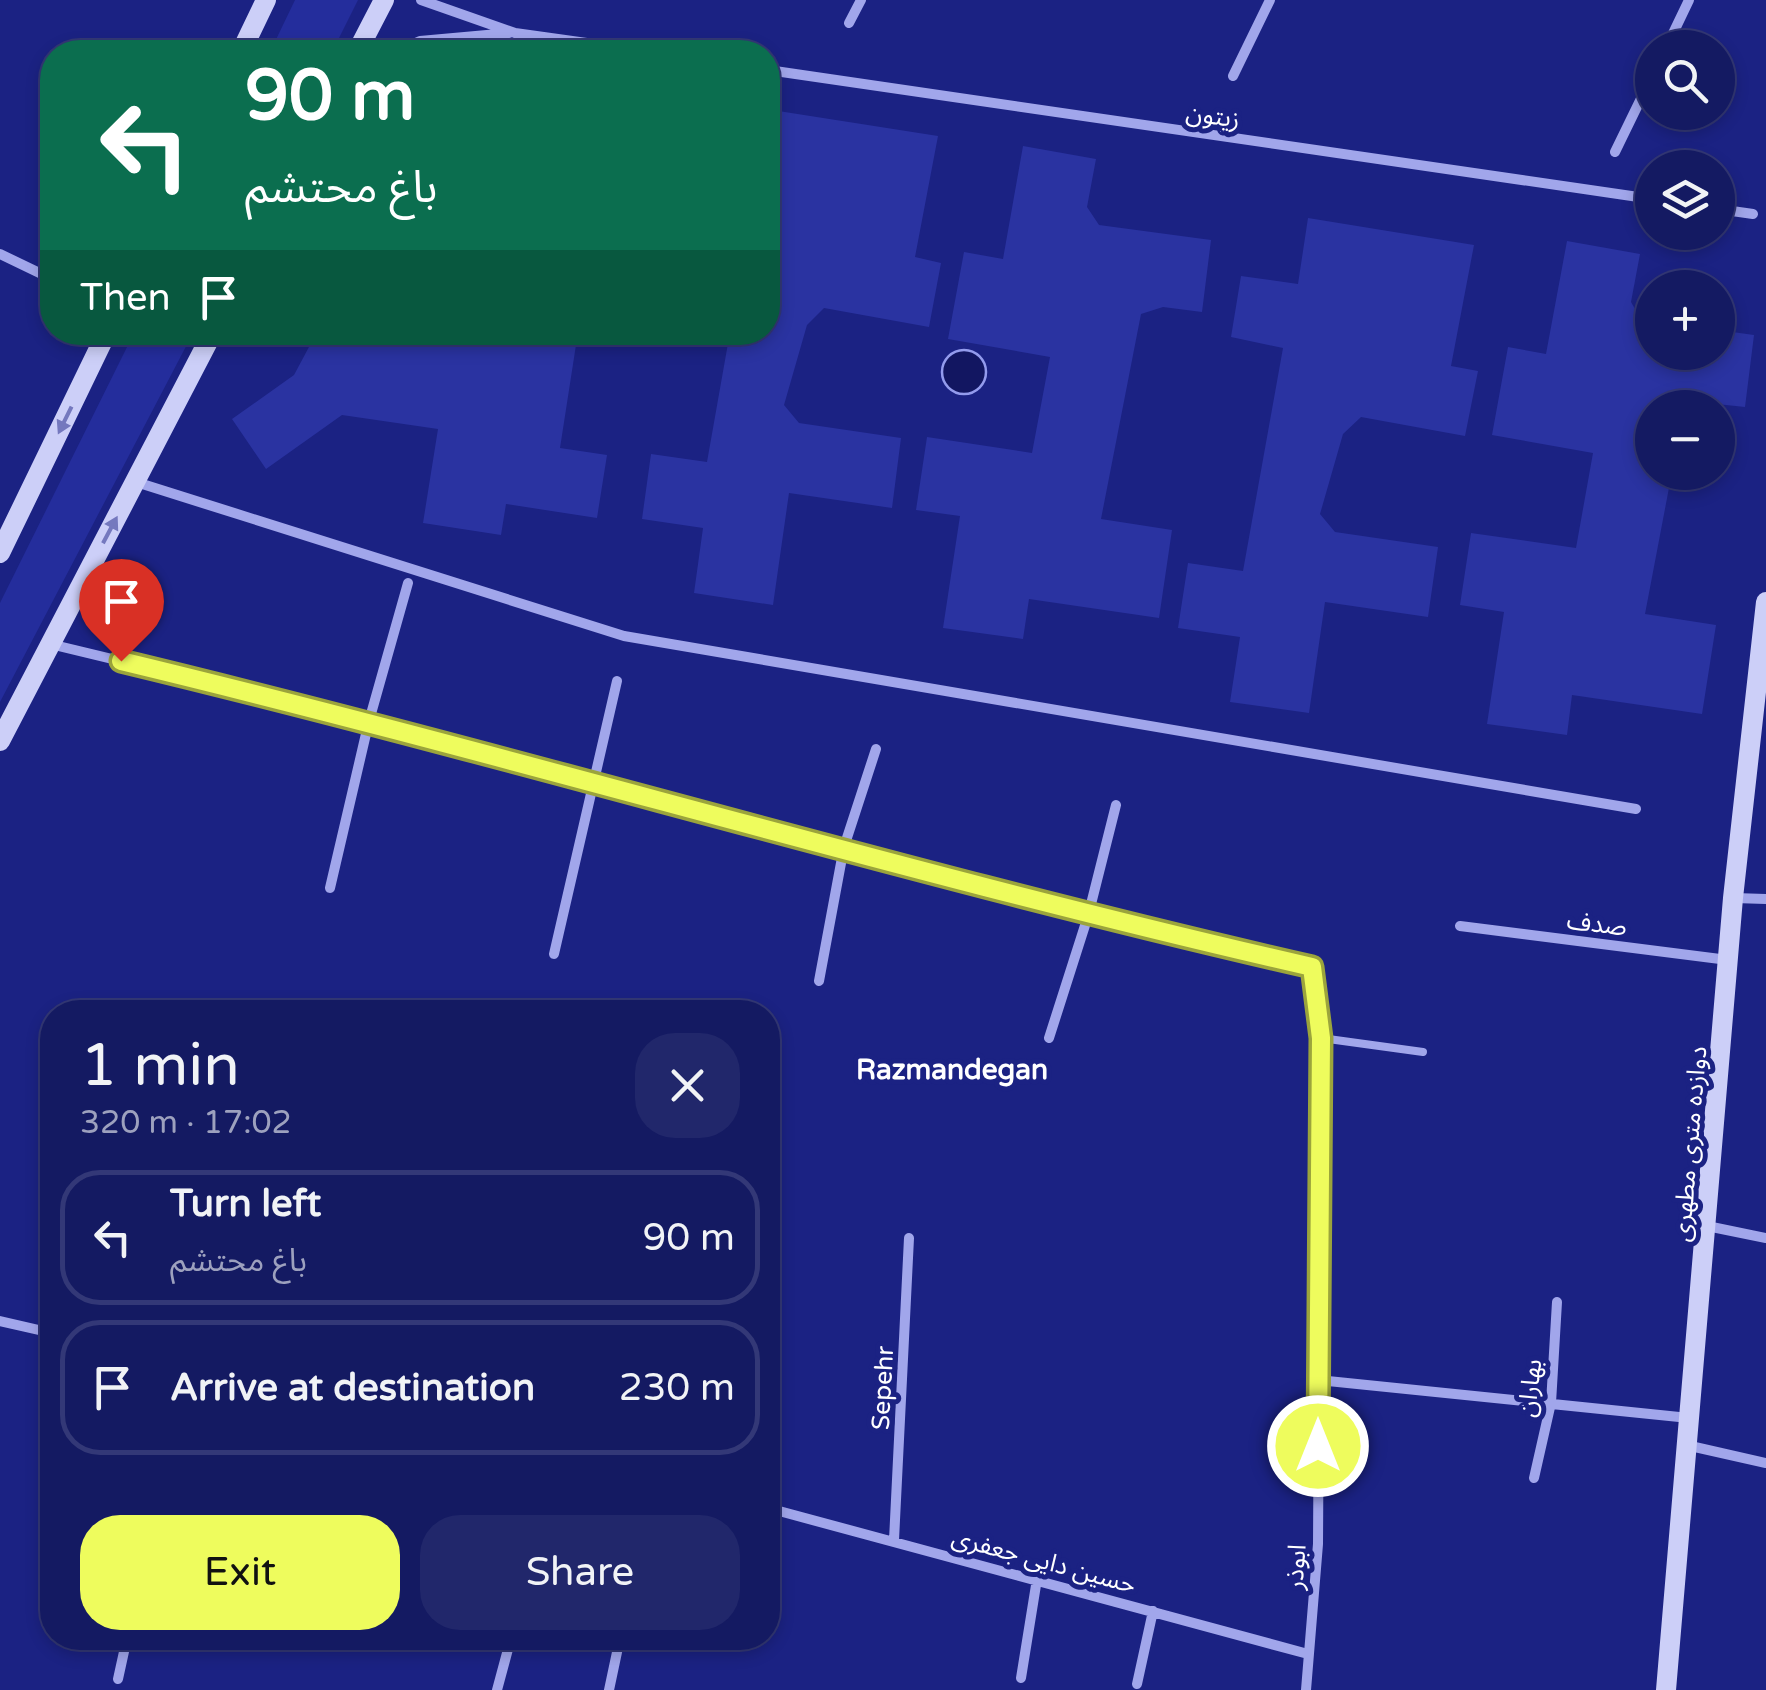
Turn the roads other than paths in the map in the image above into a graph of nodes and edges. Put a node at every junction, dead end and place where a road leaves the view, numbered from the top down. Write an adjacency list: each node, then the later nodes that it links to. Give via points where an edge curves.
1 (266, 0): 10 (street)
2 (384, 0): 11 (street)
3 (421, 0): 9 (street)
4 (860, 0): 7 (street)
5 (1270, 0): 15 (street)
6 (1689, 0): 8 (street)
7 (848, 23)
8 (1675, 30)
9 (515, 32): 12 (street); 13 (street)
10 (247, 40)
11 (363, 40)
12 (431, 40)
13 (570, 40)
14 (780, 72): 18 (street, زیتون)
15 (1233, 76)
16 (1635, 112): 17 (street)
17 (1616, 152)
18 (1635, 197)
19 (1735, 211): 20 (street)
20 (1753, 214)
21 (0, 254): 22 (street)
22 (40, 274)
23 (102, 345): 26 (street, one-way to 26)
24 (206, 345): 25 (street)
25 (135, 482): 29 (street, one-way to 25); 36 (street, via 624,636)
26 (0, 553)
27 (408, 583): 31 (street)
28 (1766, 602): 39 (street, دوازده متری مطهری)
29 (50, 644): 31 (street); 32 (street)
30 (618, 681): 34 (street)
31 (369, 720): 34 (street); 38 (street)
32 (0, 740)
33 (876, 750): 37 (street)
34 (594, 786): 37 (street); 43 (street)
35 (1116, 805): 41 (street)
36 (1636, 808)
37 (844, 848): 41 (street); 45 (street)
38 (330, 888)
39 (1733, 898): 40 (street); 44 (street, دوازده متری مطهری)
40 (1766, 899)
41 (1088, 916): 46 (street); 47 (street, ابوذر, via 1312,967)
42 (1460, 926): 44 (street, صدف)
43 (554, 954)
44 (1729, 960): 49 (street, دوازده متری مطهری)
45 (818, 981)
46 (1050, 1038)
47 (1321, 1038): 48 (lane); 55 (street, ابوذر)
48 (1423, 1052)
49 (1707, 1226): 51 (street); 57 (street, دوازده متری مطهری)
50 (909, 1238): 62 (street, Sepehr)
51 (1766, 1238)
52 (1557, 1302): 56 (street, بهاران)
53 (0, 1321): 54 (street)
54 (40, 1330)
55 (1318, 1380): 56 (street); 68 (street, ابوذر, via 1318,1544)
56 (1551, 1403): 57 (street); 60 (street, بهاران)
57 (1689, 1418): 58 (street, دوازده متری مطهری)
58 (1685, 1445): 59 (street); 75 (street, دوازده متری مطهری)
59 (1766, 1463)
60 (1534, 1478)
61 (780, 1511): 62 (street, حسین دایی جعفری)
62 (894, 1540): 63 (street, حسین دایی جعفری)
63 (1037, 1579): 64 (street, حسین دایی جعفری); 69 (street)
64 (1153, 1611): 68 (street, حسین دایی جعفری); 71 (street)
65 (124, 1650): 70 (street)
66 (508, 1650): 72 (street)
67 (617, 1650): 73 (street)
68 (1308, 1654): 74 (street, ابوذر)
69 (1021, 1678)
70 (118, 1679)
71 (1137, 1684)
72 (498, 1690)
73 (609, 1690)
74 (1306, 1690)
75 (1666, 1690)

